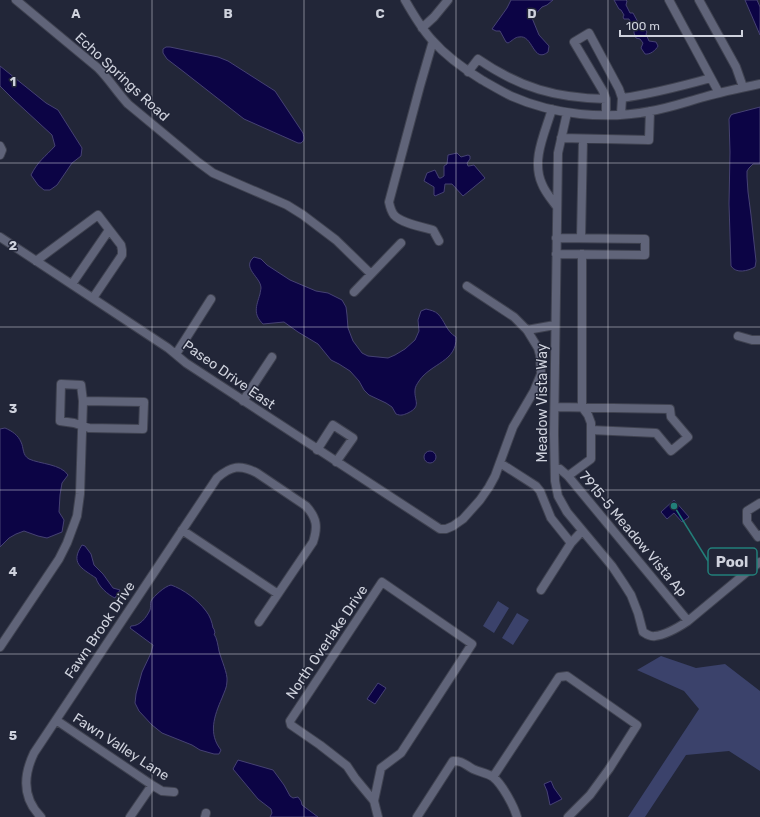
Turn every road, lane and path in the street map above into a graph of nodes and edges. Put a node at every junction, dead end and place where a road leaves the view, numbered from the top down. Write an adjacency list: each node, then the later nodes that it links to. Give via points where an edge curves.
1 (16, 0): 34 (street, Echo Springs Road, via 98,68 128,104 198,162 213,173 287,205 303,215 336,240)
2 (405, 0): 6 (street)
3 (448, 0): 6 (street)
4 (669, 0): 9 (street)
5 (699, 0): 11 (street, via 736,67)
6 (422, 28): 7 (street)
7 (433, 41): 8 (street); 29 (street, via 389,202 394,216 433,230)
8 (468, 72): 14 (street, via 478,59 510,79 533,88 567,96); 15 (street, via 511,96)
9 (711, 78): 12 (street); 13 (street)
10 (760, 84): 11 (street)
11 (743, 88): 12 (street)
12 (719, 93): 16 (street)
13 (622, 98): 14 (street, via 589,33 574,42); 18 (street)
14 (606, 99): 19 (street)
15 (552, 109): 17 (street); 24 (street, via 537,164 542,186)
16 (650, 111): 18 (street); 21 (street, via 649,140)
17 (567, 113): 19 (street); 20 (street, Meadow Vista Way)
18 (621, 114): 19 (street)
19 (606, 115)
20 (561, 138): 21 (street); 24 (street, Meadow Vista Way, via 558,153)
21 (582, 139): 28 (street)
22 (0, 146): 23 (street)
23 (0, 156)
24 (557, 208): 27 (street, Meadow Vista Way)
25 (109, 230): 33 (street, via 98,215); 35 (street); 38 (street, via 121,245 122,255)
26 (0, 237): 33 (street, Paseo Drive East)
27 (556, 238): 28 (street); 31 (street, Meadow Vista Way)
28 (581, 238): 32 (street, via 645,239 646,255)
29 (440, 241)
30 (401, 243): 34 (street)
31 (556, 254): 32 (street); 40 (street, Meadow Vista Way)
32 (582, 254): 51 (street)
33 (36, 261): 35 (street, Paseo Drive East)
34 (371, 274): 37 (street)
35 (72, 284): 38 (street, Paseo Drive East)
36 (467, 286): 41 (street, via 514,317)
37 (354, 292)
38 (93, 298): 44 (street, Paseo Drive East)
39 (212, 299): 44 (street)
40 (555, 325): 41 (street); 47 (street, Meadow Vista Way)
41 (527, 330): 46 (street, via 538,348)
42 (738, 336): 43 (street)
43 (760, 340)
44 (176, 354): 49 (street, Paseo Drive East)
45 (272, 357): 49 (street)
46 (541, 374): 47 (street); 56 (street, via 534,391 512,427)
47 (554, 376): 50 (street, Meadow Vista Way)
48 (83, 400): 52 (street); 52 (street, via 81,385 61,384 60,421 74,422); 52 (street, via 144,402 143,429)
49 (243, 402): 54 (street, Paseo Drive East)
50 (554, 407): 51 (street); 57 (street, Meadow Vista Way)
51 (582, 407): 53 (street, via 588,416); 53 (street, via 670,410 670,417 688,437 671,451 656,433)
52 (82, 426): 69 (street, via 80,494 73,528 58,559)
53 (591, 430): 58 (street, via 591,459)
54 (317, 450): 55 (street, Paseo Drive East); 55 (street, via 333,425 352,438)
55 (336, 462): 56 (street, Paseo Drive East, via 440,529 453,526 463,519 480,500)
56 (500, 463): 63 (street, via 536,486 551,518)
57 (555, 467): 58 (street, 7915-5 Meadow Vista Ap); 61 (street, Meadow Vista Way, via 558,496)
58 (568, 476): 67 (street, 7915-5 Meadow Vista Ap)
59 (760, 503): 62 (street, via 747,511 747,522)
60 (182, 530): 66 (street); 66 (street, Fawn Brook Drive, via 217,478 231,469 250,469 306,506 316,522 316,535); 70 (street, Fawn Brook Drive)
61 (582, 531): 63 (street); 67 (street, Meadow Vista Way, via 612,566 631,595 642,632 654,636 671,631)
62 (759, 537)
63 (571, 543): 65 (street)
64 (760, 562): 67 (street, Meadow Vista Way)
65 (541, 590)
66 (278, 594): 68 (street)
67 (688, 621)
68 (259, 622)
69 (0, 647)
70 (56, 720): 72 (street, Fawn Valley Lane); 75 (street, Fawn Brook Drive, via 34,753 26,774 28,796)
71 (493, 777): 78 (street, via 461,761 453,761); 79 (street); 80 (street, via 559,677 567,676 637,725 590,795)
72 (152, 785): 73 (street, Fawn Valley Lane, via 162,791); 76 (street)
73 (174, 792)
74 (374, 802): 74 (street, North Overlake Drive, via 381,768 400,753 472,644 382,582 290,720 291,725 347,766); 77 (street)
75 (42, 817)
76 (130, 817)
77 (378, 817)
78 (417, 817)
79 (517, 817)
80 (568, 817)

